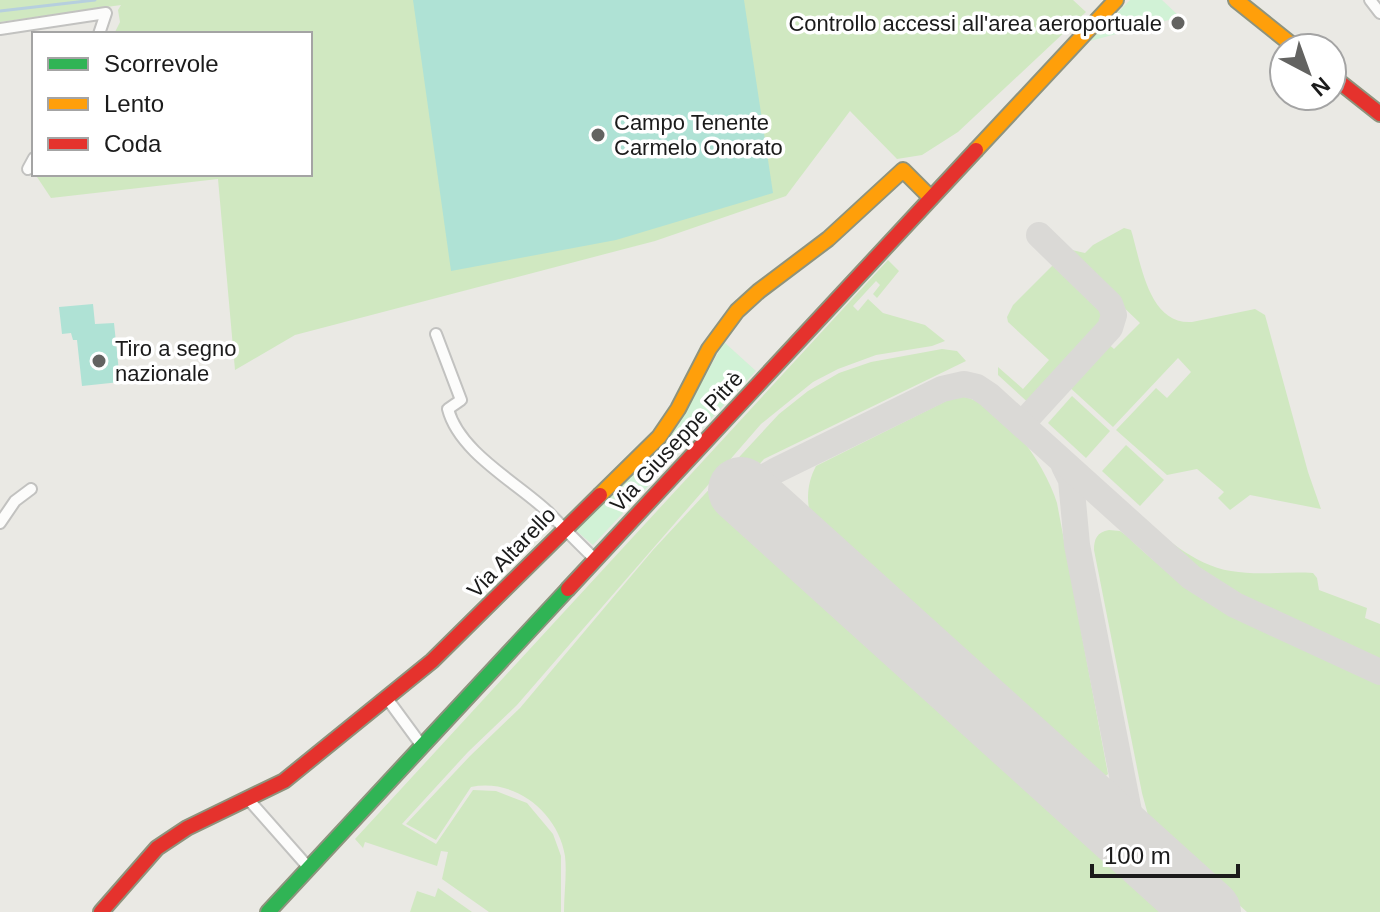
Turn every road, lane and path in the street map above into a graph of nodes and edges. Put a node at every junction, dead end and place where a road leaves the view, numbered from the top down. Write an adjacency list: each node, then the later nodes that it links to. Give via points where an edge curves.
1 (1116, 0): 12 (street, Via Giuseppe Pitrè)
2 (1236, 0): 7 (street)
3 (1370, 0): 4 (street)
4 (1380, 13)
5 (0, 29): 6 (street, via 106,13)
6 (100, 32)
7 (1276, 32)
8 (1348, 89): 9 (street)
9 (1380, 114)
10 (32, 162): 11 (street)
11 (28, 169)
12 (931, 198): 16 (street, Via Altarello, via 903,170 729,320 708,349 674,419); 17 (street, Via Giuseppe Pitrè)
13 (436, 334): 16 (street, via 461,400 448,409 458,434)
14 (31, 489): 15 (street)
15 (0, 523)
16 (564, 530): 17 (street); 18 (street, Via Altarello, via 432,661)
17 (596, 560): 19 (street, Via Giuseppe Pitrè)
18 (386, 697): 19 (street); 20 (street, Via Altarello, via 284,781)
19 (422, 746): 21 (street, Via Giuseppe Pitrè)
20 (248, 799): 21 (street); 22 (street, Via Altarello, via 157,848)
21 (309, 868): 23 (street, Via Giuseppe Pitrè)
22 (101, 912)
23 (268, 912)

